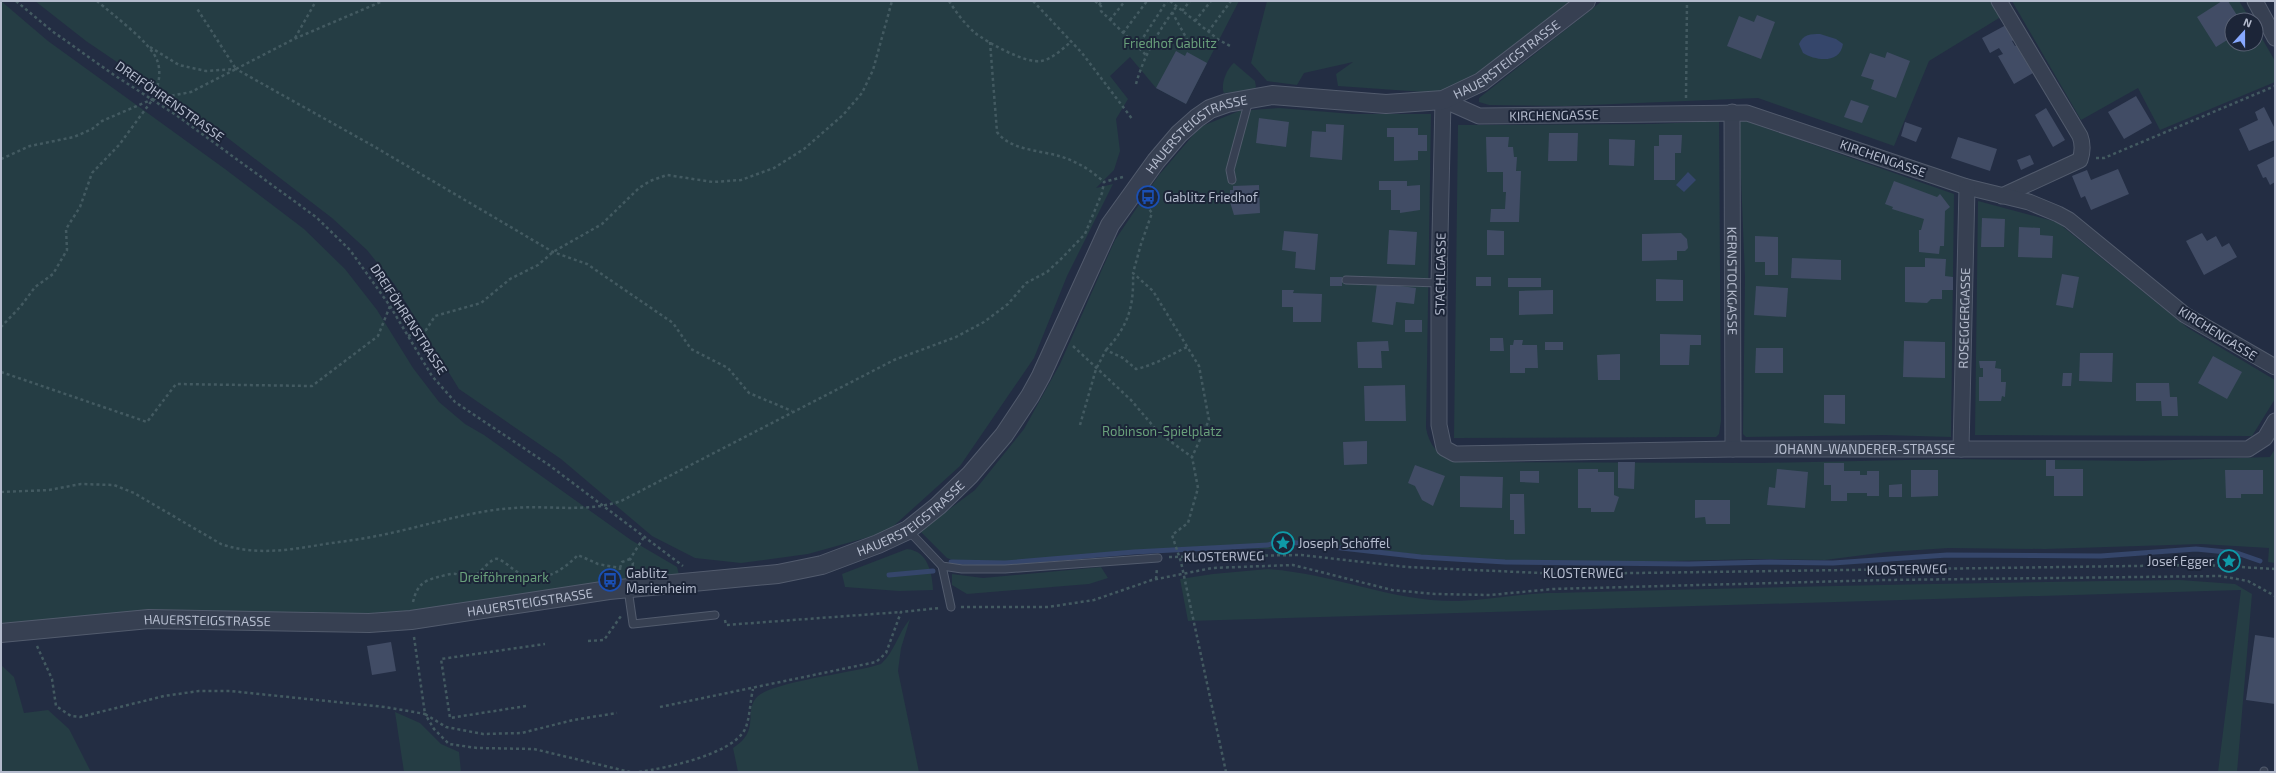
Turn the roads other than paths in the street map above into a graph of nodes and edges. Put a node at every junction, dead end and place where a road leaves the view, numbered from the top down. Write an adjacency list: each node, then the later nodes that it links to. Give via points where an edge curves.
1 (1586, 1): 6 (street, HAUERSTEIGSTRASSE, via 1481,82)
2 (1998, 1): 10 (street, via 2080,136 2082,153 2080,160)
3 (2255, 1): 4 (street)
4 (2275, 38)
5 (1249, 98): 6 (street, HAUERSTEIGSTRASSE, via 1272,95 1386,104); 8 (lane, via 1230,170); 18 (street, HAUERSTEIGSTRASSE, via 1216,107 1197,118 1171,143 1135,187 1098,247 1030,396 1004,435 956,490)
6 (1443, 100): 7 (street, KIRCHENGASSE, via 1479,116); 12 (street, STACHLGASSE)
7 (1732, 112): 9 (street, KIRCHENGASSE, via 1747,113); 16 (street, KERNSTOCKGASSE)
8 (1232, 180)
9 (1966, 187): 10 (street, KIRCHENGASSE); 17 (street, ROSEGGERGASSE)
10 (2002, 196): 13 (street, KIRCHENGASSE, via 2029,202 2069,220 2185,315)
11 (1346, 280): 12 (lane)
12 (1439, 283): 15 (street, STACHLGASSE, via 1439,424)
13 (2275, 367)
14 (2275, 421): 17 (street, JOHANN-WANDERER-STRASSE, via 2265,438 2248,449)
15 (1444, 448): 16 (street, JOHANN-WANDERER-STRASSE, via 1455,454)
16 (1733, 449): 17 (street, JOHANN-WANDERER-STRASSE)
17 (1961, 449)
18 (908, 530): 20 (lane); 21 (street, HAUERSTEIGSTRASSE, via 857,553 801,570)
19 (1158, 558): 20 (lane, via 1005,569 962,569)
20 (942, 566): 22 (lane)
21 (625, 589): 23 (lane, via 633,624); 24 (street, HAUERSTEIGSTRASSE, via 411,620 369,623 149,619)
22 (951, 607)
23 (714, 615)
24 (1, 633)

